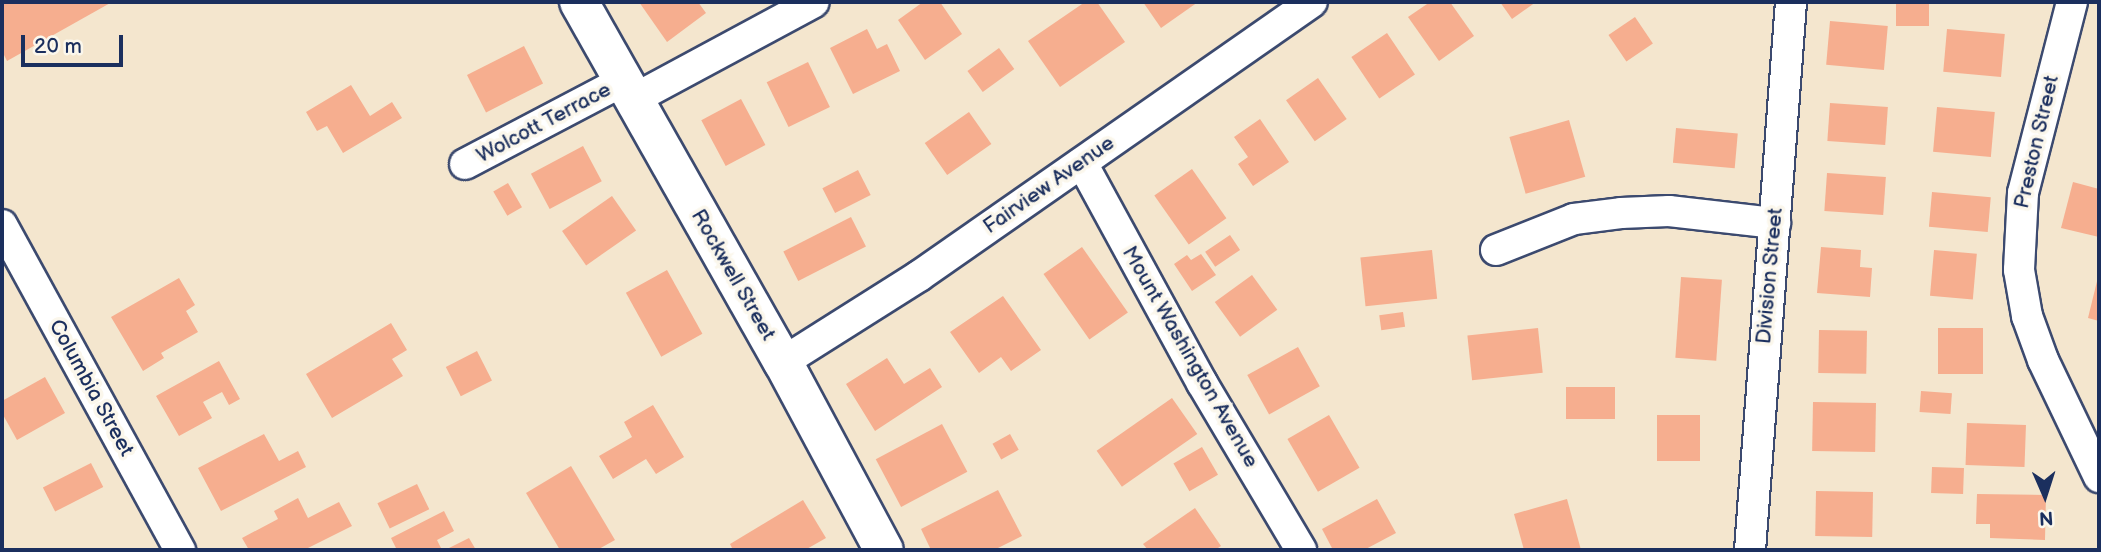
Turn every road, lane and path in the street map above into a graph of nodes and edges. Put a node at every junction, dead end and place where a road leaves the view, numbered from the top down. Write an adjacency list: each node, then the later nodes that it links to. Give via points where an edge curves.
1 (579, 2): 6 (street, Rockwell Street)
2 (814, 2): 6 (street, Wolcott Terrace)
3 (1312, 2): 7 (street, Fairview Avenue)
4 (1791, 2): 9 (street, Division Street)
5 (2072, 2): 13 (street, Preston Street, via 2023,194 2019,270 2024,305 2043,360)
6 (628, 90): 8 (street, Wolcott Terrace); 12 (street, Rockwell Street)
7 (1082, 163): 12 (street, Fairview Avenue, via 919,276); 16 (street, Mount Washington Avenue, via 1202,383)
8 (465, 164)
9 (1775, 223): 11 (street, via 1669,211 1621,213 1574,219); 17 (street, Division Street)
10 (2, 225): 14 (street, Columbia Street)
11 (1496, 250)
12 (783, 362): 15 (street, Rockwell Street)
13 (2099, 477)
14 (180, 550)
15 (884, 550)
16 (1301, 550)
17 (1750, 550)

